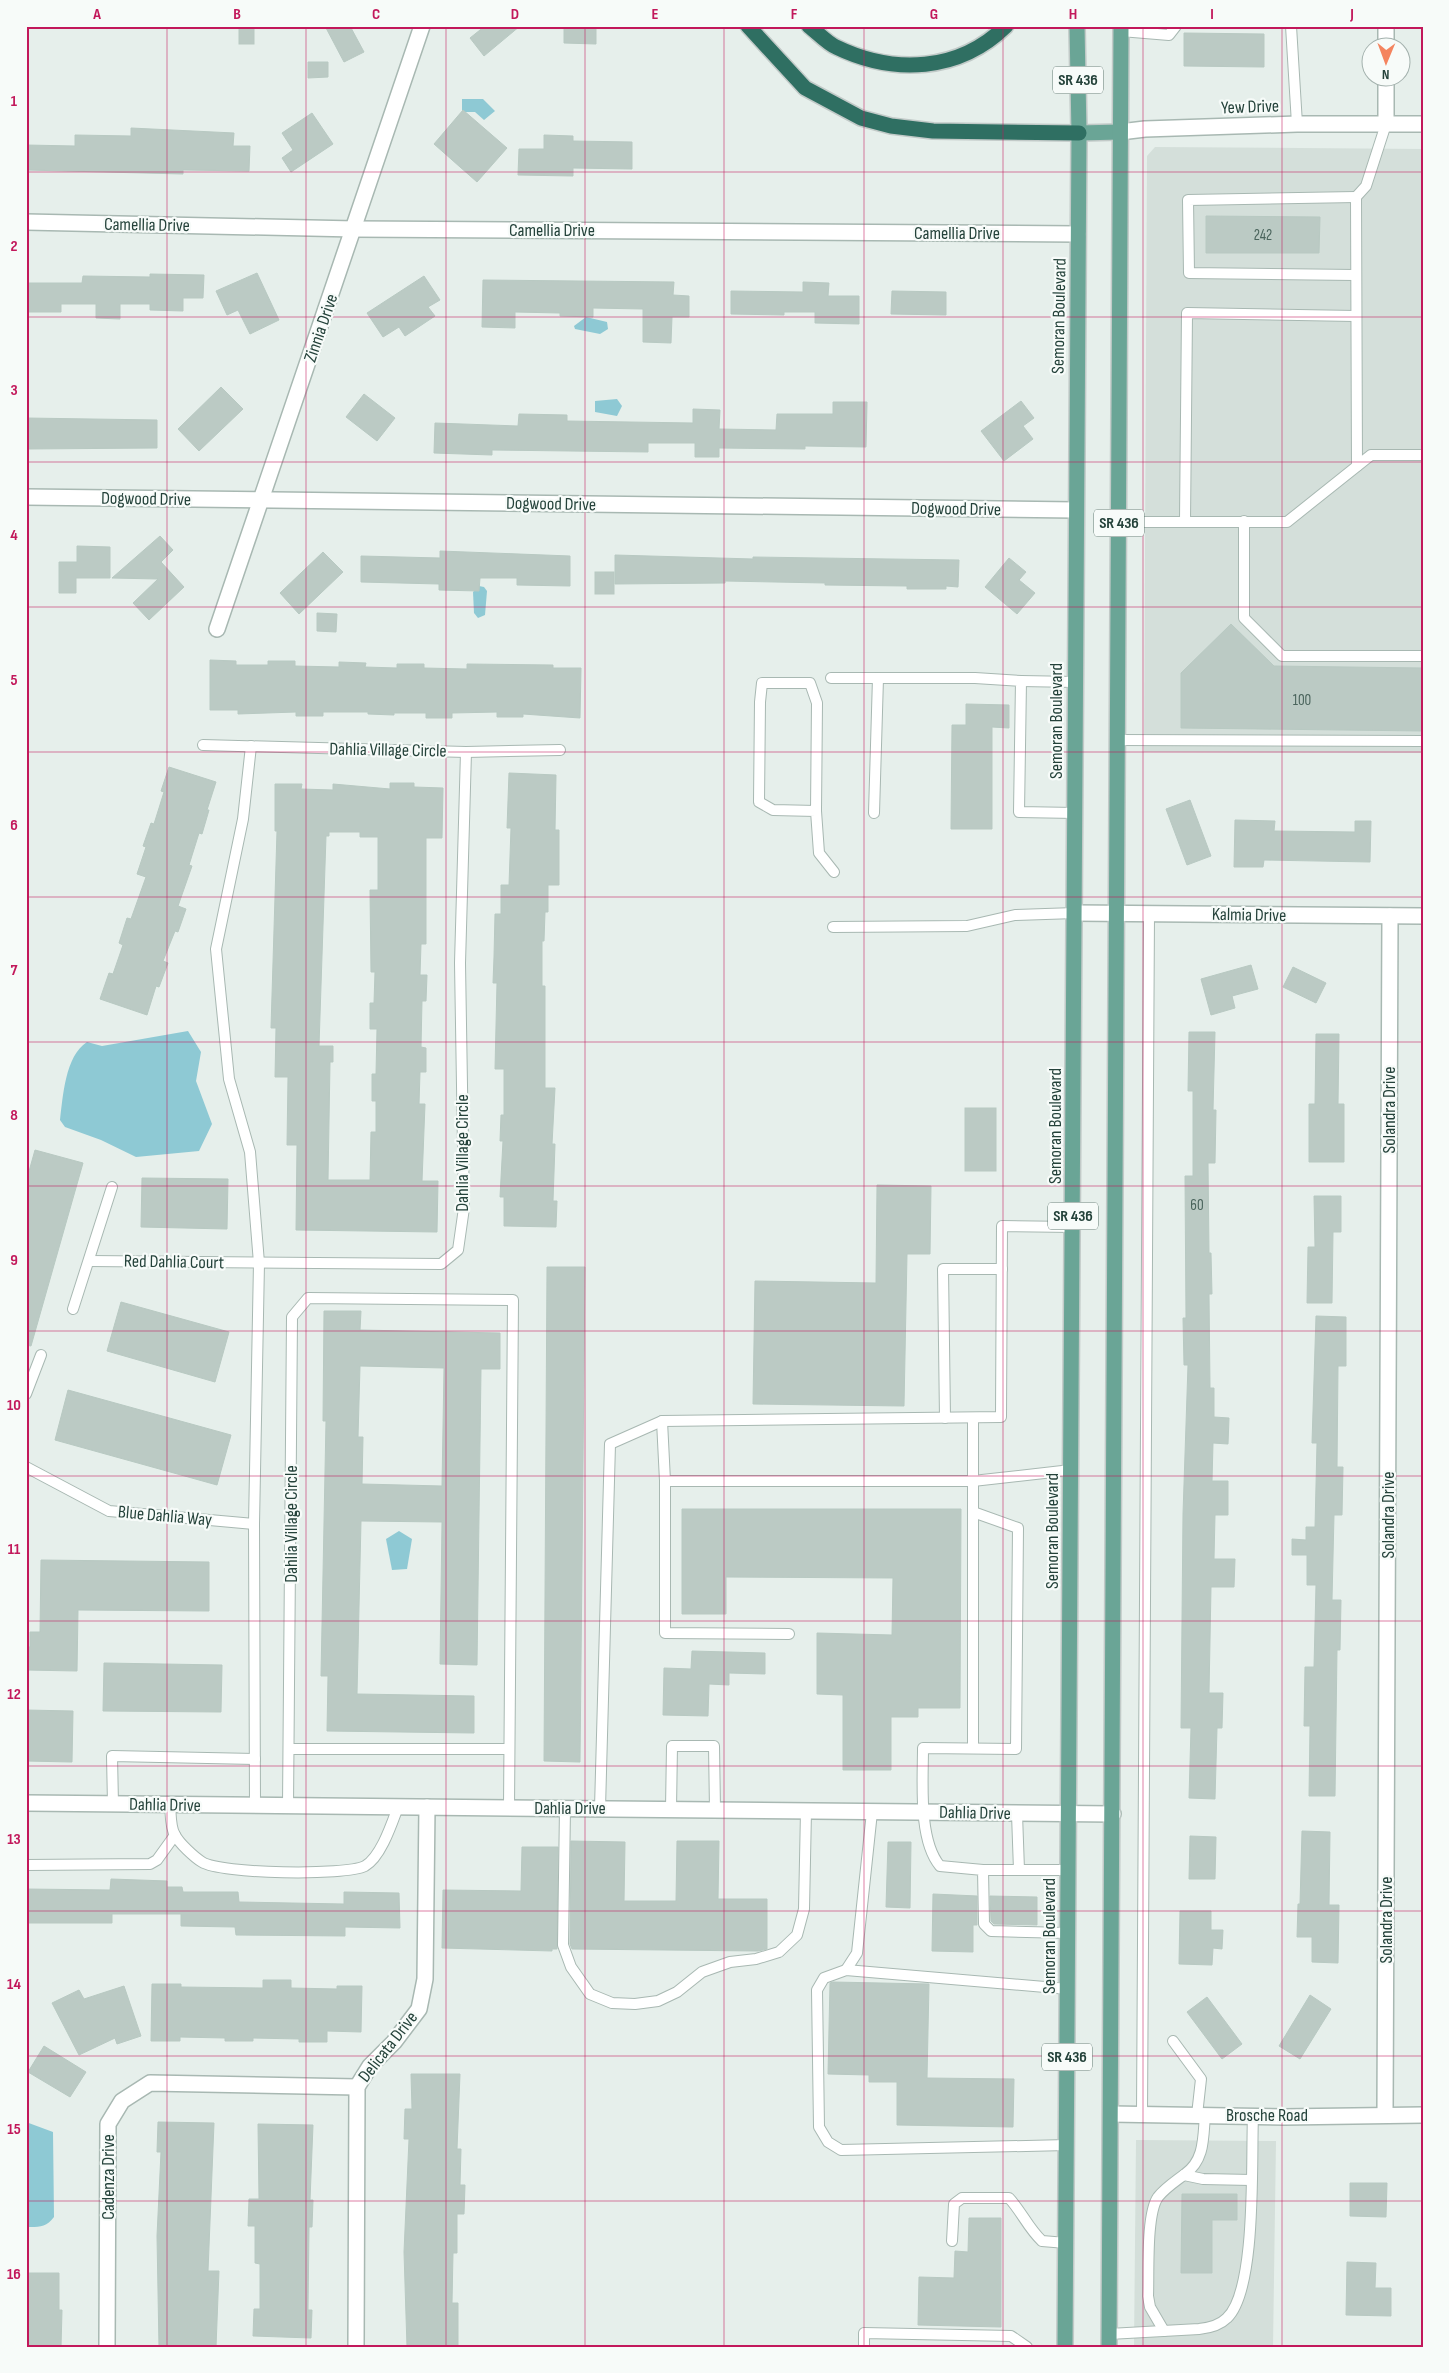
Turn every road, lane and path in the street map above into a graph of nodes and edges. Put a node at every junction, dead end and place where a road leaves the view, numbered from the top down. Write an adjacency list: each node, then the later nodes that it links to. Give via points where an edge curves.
1 (422, 26): 17 (street, Zinnia Drive)
2 (748, 26): 14 (highway, via 805,88 861,118 891,126 933,130)
3 (809, 26): 4 (highway, via 834,47 876,63 913,66 954,60 991,41)
4 (1006, 26)
5 (1077, 26): 14 (main road, Semoran Boulevard / SR 436)
6 (1176, 26): 8 (lane, via 1169,35)
7 (1291, 26): 10 (lane)
8 (1121, 29): 13 (main road, SR 436)
9 (1386, 88): 11 (street)
10 (1297, 124): 11 (street, Yew Drive); 13 (street, Yew Drive)
11 (1386, 124): 12 (street, Yew Drive); 15 (lane, via 1366,186)
12 (1423, 124)
13 (1120, 132): 14 (main road, Yew Drive); 27 (main road, SR 436)
14 (1079, 134): 18 (main road, Semoran Boulevard / SR 436)
15 (1356, 197): 19 (lane); 19 (lane, via 1188,200 1189,273)
16 (26, 222): 17 (street, Camellia Drive)
17 (355, 229): 18 (street, Camellia Drive); 24 (street, Zinnia Drive)
18 (1078, 234): 25 (main road, Semoran Boulevard / SR 436)
19 (1355, 275): 20 (lane)
20 (1355, 316): 22 (lane); 28 (lane, via 1186,312)
21 (1423, 455): 22 (lane, via 1371,455)
22 (1356, 466): 26 (lane, via 1287,522)
23 (26, 497): 24 (street, Dogwood Drive)
24 (262, 501): 25 (street, Dogwood Drive); 29 (street, Zinnia Drive)
25 (1075, 510): 34 (main road, Semoran Boulevard / SR 436)
26 (1244, 521): 28 (lane); 30 (lane, via 1244,618 1282,656)
27 (1119, 522): 28 (lane); 35 (main road, SR 436)
28 (1185, 522)
29 (217, 629)
30 (1423, 656)
31 (831, 678): 32 (lane)
32 (878, 678): 33 (lane); 42 (lane)
33 (1021, 681): 34 (lane); 43 (lane, via 1019,812)
34 (1075, 682): 43 (main road, Semoran Boulevard / SR 436)
35 (1118, 740): 36 (lane); 46 (main road, SR 436)
36 (1423, 741)
37 (204, 745): 38 (lane)
38 (251, 746): 40 (lane, Dahlia Village Circle); 54 (lane, Dahlia Village Circle, via 243,819 216,949 229,1080 250,1152)
39 (560, 750): 40 (lane)
40 (466, 752): 54 (lane, Dahlia Village Circle, via 460,963 464,1208 458,1250 441,1264)
41 (816, 811): 41 (lane, via 817,703 810,683 762,683 759,802 774,810); 44 (lane, via 819,854)
42 (874, 813)
43 (1075, 813): 45 (main road, Semoran Boulevard / SR 436)
44 (834, 872)
45 (1075, 913): 46 (street, Kalmia Drive); 50 (lane, via 1015,915 967,926); 52 (main road, Semoran Boulevard / SR 436)
46 (1118, 913): 47 (street, Kalmia Drive); 89 (main road, SR 436)
47 (1150, 914): 48 (street, Kalmia Drive); 102 (lane)
48 (1390, 916): 49 (street, Kalmia Drive); 104 (street, Solandra Drive)
49 (1423, 916)
50 (833, 927)
51 (112, 1187): 53 (lane)
52 (1073, 1227): 55 (lane, via 1002,1226); 63 (main road, Semoran Boulevard / SR 436)
53 (89, 1261): 54 (lane, Red Dahlia Court); 56 (lane)
54 (259, 1263): 67 (lane, Dahlia Village Circle)
55 (1002, 1269): 59 (lane, via 943,1269); 60 (lane, via 1001,1417)
56 (72, 1309)
57 (41, 1355): 58 (lane)
58 (26, 1394)
59 (945, 1418): 60 (lane); 61 (lane)
60 (973, 1418): 65 (lane)
61 (662, 1421): 64 (lane); 82 (lane, via 610,1444)
62 (26, 1467): 67 (lane, Blue Dahlia Way, via 109,1511)
63 (1071, 1470): 65 (lane); 90 (main road, Semoran Boulevard / SR 436)
64 (664, 1481): 65 (lane); 68 (lane, via 665,1634)
65 (973, 1481): 66 (lane)
66 (973, 1512): 69 (lane); 69 (lane, via 1018,1528 1016,1749)
67 (254, 1524): 72 (lane, Dahlia Village Circle)
68 (789, 1634)
69 (972, 1748): 87 (lane, via 923,1748)
70 (290, 1749): 71 (lane); 71 (lane, Dahlia Village Circle, via 292,1317 308,1298 513,1300); 77 (lane, Dahlia Village Circle)
71 (509, 1749): 80 (lane, Dahlia Village Circle)
72 (255, 1759): 74 (lane, via 112,1756); 76 (lane, Dahlia Village Circle)
73 (26, 1803): 74 (street, Dahlia Drive)
74 (113, 1804): 75 (street, Dahlia Drive)
75 (170, 1805): 76 (street, Dahlia Drive); 91 (lane)
76 (255, 1806): 77 (street, Dahlia Drive)
77 (288, 1806): 78 (street, Dahlia Drive)
78 (398, 1807): 79 (street, Dahlia Drive); 91 (lane, via 375,1857 352,1871 219,1869 202,1862)
79 (428, 1807): 80 (street, Dahlia Drive); 100 (street, Delicata Drive, via 425,1979 419,2009 394,2042 370,2066)
80 (508, 1807): 81 (street, Dahlia Drive)
81 (565, 1808): 82 (street, Dahlia Drive); 85 (lane, via 563,1945 571,1967 590,1994 612,2003 635,2004 658,2001 677,1992 702,1972 730,1962 756,1960 779,1952 797,1936 804,1909)
82 (600, 1808): 83 (street, Dahlia Drive)
83 (671, 1809): 84 (street, Dahlia Drive); 84 (lane, via 672,1746 714,1746)
84 (715, 1809): 85 (street, Dahlia Drive)
85 (806, 1811): 86 (street, Dahlia Drive)
86 (872, 1812): 87 (street, Dahlia Drive); 97 (lane, via 857,1952)
87 (923, 1812): 88 (street, Dahlia Drive); 93 (lane, via 933,1858 940,1866)
88 (1017, 1814): 90 (street, Dahlia Drive); 94 (lane)
89 (1113, 1814): 90 (street, Dahlia Drive); 101 (main road, SR 436)
90 (1068, 1815): 95 (main road, Semoran Boulevard / SR 436)
91 (175, 1835): 92 (lane, via 157,1860 150,1864)
92 (26, 1865)
93 (983, 1870): 94 (lane); 96 (lane, via 984,1924 991,1931)
94 (1019, 1870): 95 (lane)
95 (1068, 1870): 96 (main road, Semoran Boulevard / SR 436)
96 (1068, 1933): 98 (main road, Semoran Boulevard / SR 436)
97 (846, 1970): 98 (lane); 107 (lane, via 824,1978 817,1990 819,2127 828,2142 841,2150)
98 (1068, 1989): 107 (main road, Semoran Boulevard / SR 436)
99 (1173, 2041): 103 (lane, via 1201,2079)
100 (357, 2087): 114 (street, Cadenza Drive, via 150,2083 122,2101 108,2124); 115 (street, Delicata Drive)
101 (1111, 2114): 102 (street, Brosche Road); 113 (main road, SR 436)
102 (1142, 2114): 103 (street, Brosche Road)
103 (1201, 2115): 106 (street, Brosche Road); 108 (lane, via 1199,2159)
104 (1385, 2115): 105 (street, Brosche Road); 106 (street, Brosche Road)
105 (1423, 2115)
106 (1253, 2116): 109 (lane)
107 (1067, 2145): 111 (main road, Semoran Boulevard / SR 436)
108 (1184, 2175): 109 (lane, via 1203,2179); 112 (lane, via 1158,2197 1151,2216 1148,2296 1150,2307)
109 (1251, 2180): 112 (lane, via 1248,2265 1239,2300 1228,2318 1211,2328)
110 (952, 2240): 111 (lane, via 954,2204 962,2198 1010,2198 1030,2230 1042,2241)
111 (1066, 2242): 118 (main road, Semoran Boulevard / SR 436)
112 (1164, 2331): 113 (lane)
113 (1109, 2340)
114 (107, 2347)
115 (356, 2347)
116 (864, 2347): 117 (lane, via 864,2334 1011,2336)
117 (1027, 2347)
118 (1066, 2347)

